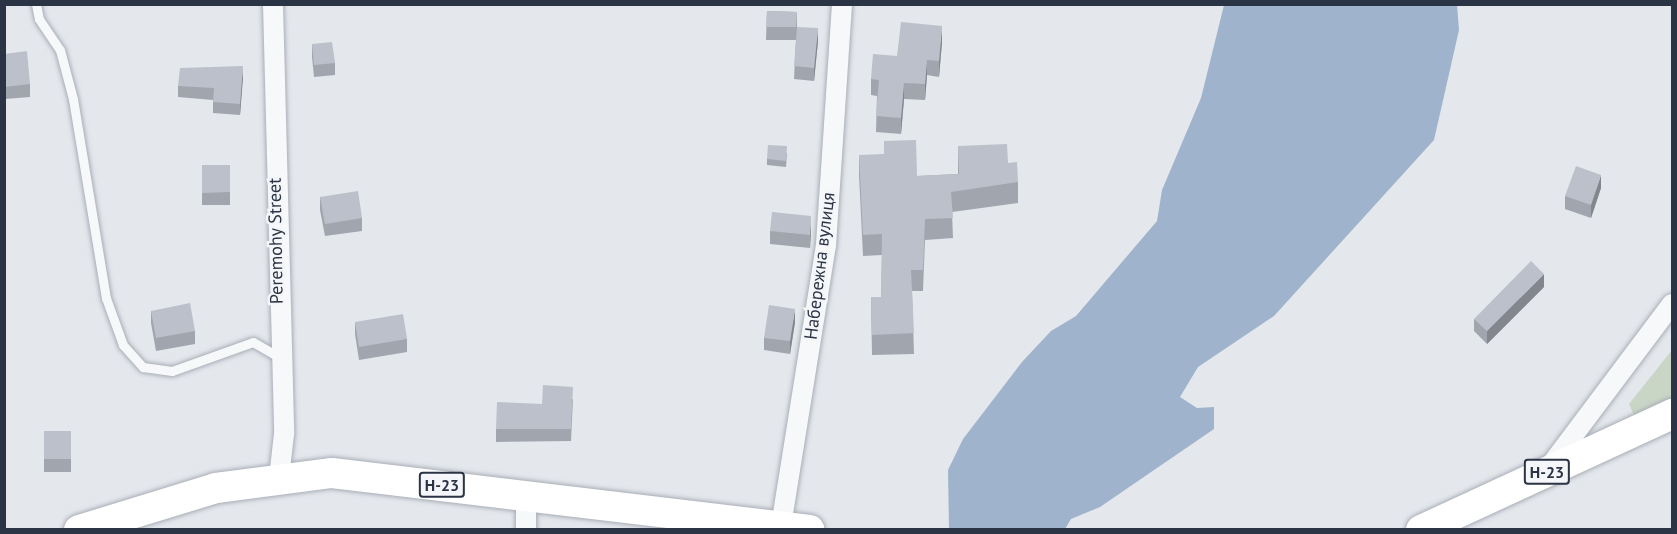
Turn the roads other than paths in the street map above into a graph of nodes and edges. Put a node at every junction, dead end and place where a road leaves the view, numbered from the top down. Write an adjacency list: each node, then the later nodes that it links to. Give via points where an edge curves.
1 (36, 4): 5 (lane, via 39,19 60,50 73,99 106,298 123,345 143,367 172,371 253,342)
2 (273, 4): 5 (street, Peremohy Street)
3 (842, 4): 10 (street, Набережна вулиця, via 826,245)
4 (1672, 303): 7 (street)
5 (282, 359): 8 (street, Peremohy Street)
6 (1672, 414): 7 (main road, Н-23)
7 (1544, 473): 11 (main road, Н-23)
8 (279, 478): 9 (main road, Н-23, via 343,474); 12 (main road, Н-23, via 216,488)
9 (526, 497): 10 (main road, Н-23); 13 (street)
10 (781, 526): 14 (main road, Н-23)
11 (1432, 528)
12 (79, 530)
13 (526, 530)
14 (810, 530)

